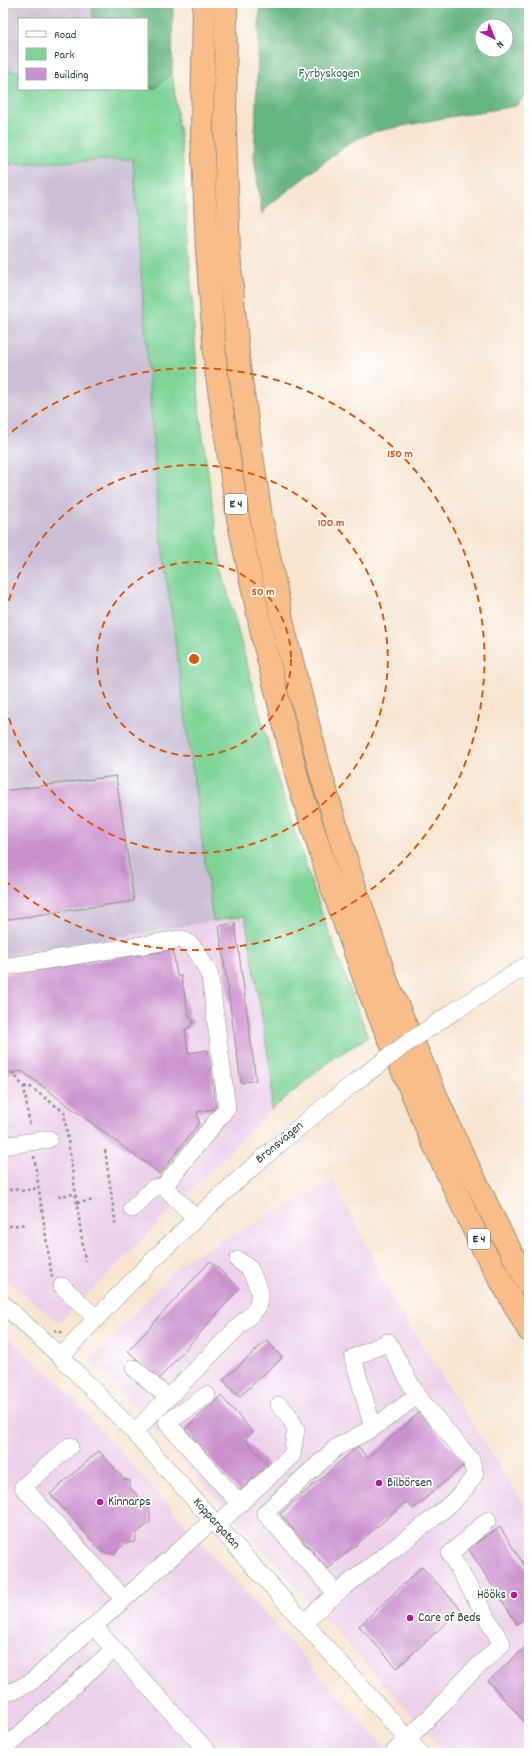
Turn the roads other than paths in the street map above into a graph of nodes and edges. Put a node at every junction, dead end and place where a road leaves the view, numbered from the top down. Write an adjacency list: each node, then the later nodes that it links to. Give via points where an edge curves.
1 (204, 3): 15 (highway, E 4, via 202,133 216,369 238,518 263,638 298,781 368,989 434,1145 482,1245)
2 (226, 3): 11 (highway, E 4, via 225,133 229,245 239,366 261,517 285,634 325,789 386,978 454,1136)
3 (529, 964): 9 (street, Bronsvägen, bridge, via 453,1012 354,1083 273,1148)
4 (3, 967): 7 (street, via 181,939 190,944 198,954 210,976 227,1108)
5 (49, 1139): 6 (street)
6 (3, 1146)
7 (164, 1186): 8 (street, via 153,1188); 9 (street)
8 (132, 1209)
9 (195, 1218): 14 (street, Bronsvägen)
10 (238, 1260): 20 (street, via 250,1270 260,1292 257,1308)
11 (529, 1285)
12 (57, 1286): 14 (street)
13 (3, 1304): 16 (street, Koppargatan)
14 (96, 1318): 16 (street, Bronsvägen)
15 (529, 1331)
16 (61, 1357): 23 (street, Koppargatan)
17 (134, 1368): 20 (street)
18 (207, 1395): 25 (street, via 167,1423)
19 (417, 1396): 22 (street); 22 (street, via 388,1342 353,1358); 28 (street, via 471,1460 475,1474 469,1486 429,1522)
20 (168, 1398): 23 (street)
21 (279, 1405): 25 (street, via 296,1429 292,1455)
22 (372, 1428): 28 (street, via 337,1447 265,1513)
23 (134, 1432): 27 (street, Koppargatan)
24 (70, 1446): 29 (street, via 23,1487)
25 (240, 1504): 27 (street)
26 (488, 1520): 34 (street, via 450,1554 502,1644 463,1680)
27 (215, 1522): 29 (street); 30 (street, Koppargatan)
28 (336, 1593): 30 (street)
29 (124, 1599): 31 (street)
30 (304, 1623): 34 (street, Koppargatan)
31 (94, 1627): 32 (street); 33 (street, via 31,1682 13,1691)
32 (114, 1649): 35 (street); 36 (street)
33 (3, 1691)
34 (408, 1739): 37 (street); 38 (street, Koppargatan)
35 (3, 1750)
36 (209, 1753)
37 (394, 1753)
38 (420, 1753)

